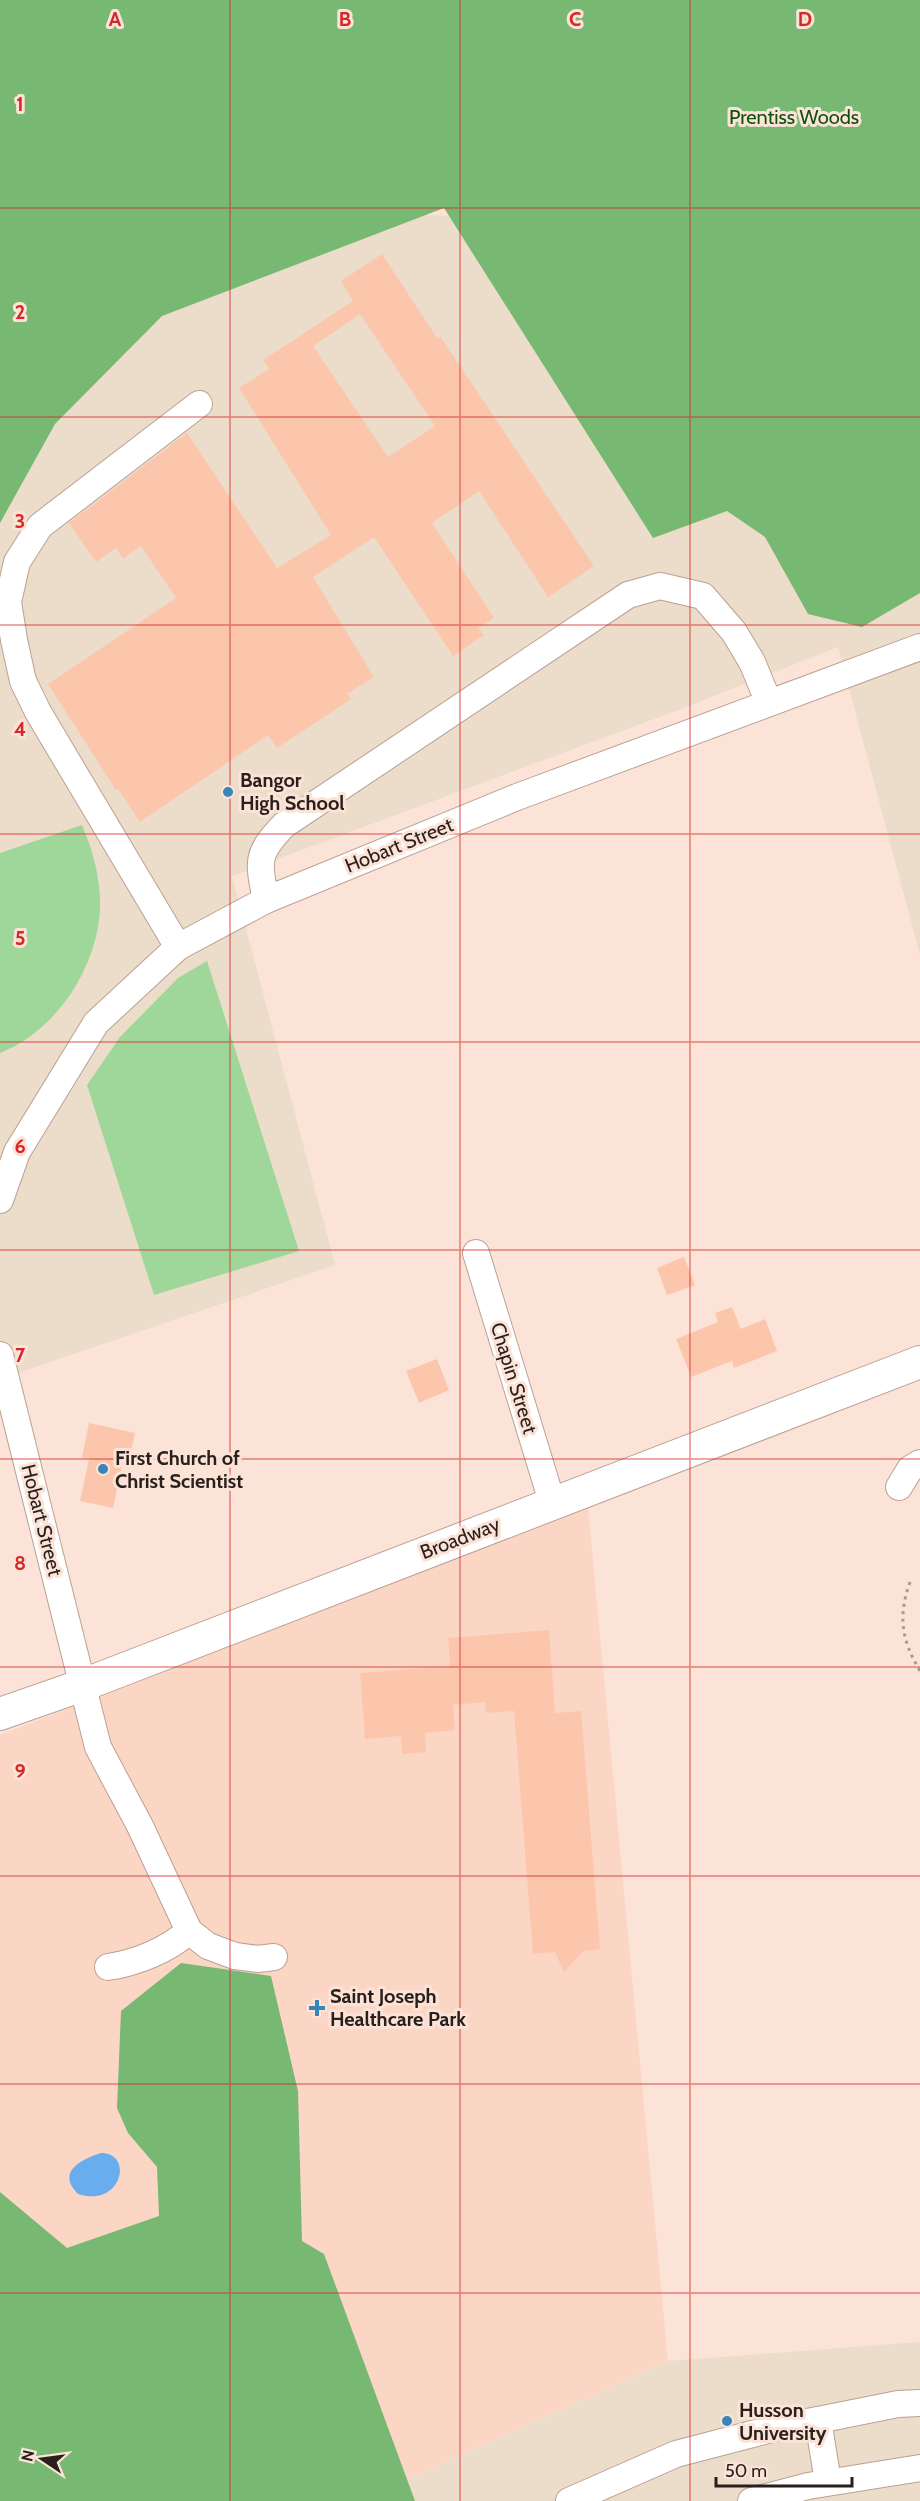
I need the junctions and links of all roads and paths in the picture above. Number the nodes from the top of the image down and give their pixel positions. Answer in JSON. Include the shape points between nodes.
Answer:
{"nodes":[{"id":1,"x":199,"y":404,"type":"dead end"},
{"id":2,"x":920,"y":647,"type":"edge"},
{"id":3,"x":769,"y":703,"type":"junction"},
{"id":4,"x":266,"y":900,"type":"junction"},
{"id":5,"x":178,"y":947,"type":"junction"},
{"id":6,"x":0,"y":1200,"type":"edge"},
{"id":7,"x":476,"y":1253,"type":"dead end"},
{"id":8,"x":0,"y":1355,"type":"edge"},
{"id":9,"x":920,"y":1362,"type":"edge"},
{"id":10,"x":920,"y":1463,"type":"edge"},
{"id":11,"x":899,"y":1488,"type":"dead end"},
{"id":12,"x":552,"y":1502,"type":"junction"},
{"id":13,"x":910,"y":1582,"type":"dead end"},
{"id":14,"x":920,"y":1671,"type":"edge"},
{"id":15,"x":83,"y":1685,"type":"junction"},
{"id":16,"x":0,"y":1714,"type":"edge"},
{"id":17,"x":189,"y":1931,"type":"junction"},
{"id":18,"x":274,"y":1958,"type":"dead end"},
{"id":19,"x":108,"y":1967,"type":"dead end"},
{"id":20,"x":920,"y":2403,"type":"edge"},
{"id":21,"x":818,"y":2420,"type":"junction"},
{"id":22,"x":920,"y":2468,"type":"edge"},
{"id":23,"x":828,"y":2482,"type":"junction"},
{"id":24,"x":569,"y":2501,"type":"edge"},
{"id":25,"x":751,"y":2501,"type":"edge"}],
"edges":[{"from":1,"to":5,"type":"street","via":[[40,526],[17,562],[8,603],[23,681]]},
{"from":2,"to":3,"type":"street","name":"Hobart Street"},
{"from":3,"to":4,"type":"street","name":"Hobart Street","via":[[517,797]]},
{"from":3,"to":4,"type":"street","via":[[734,632],[703,596],[660,586],[628,595],[284,825],[265,844],[260,869]]},
{"from":4,"to":5,"type":"street","name":"Hobart Street"},
{"from":5,"to":6,"type":"street","name":"Hobart Street","via":[[96,1023],[17,1152]]},
{"from":7,"to":12,"type":"street","name":"Chapin Street"},
{"from":8,"to":15,"type":"street","name":"Hobart Street"},
{"from":9,"to":12,"type":"main road","name":"Broadway"},
{"from":10,"to":11,"type":"street","via":[[910,1469]]},
{"from":12,"to":15,"type":"main road","name":"Broadway"},
{"from":13,"to":14,"type":"path","via":[[903,1603],[903,1634]]},
{"from":15,"to":16,"type":"main road","name":"Broadway"},
{"from":15,"to":17,"type":"street","name":"Hobart Street","via":[[98,1747]]},
{"from":17,"to":18,"type":"street","via":[[208,1946],[235,1956]]},
{"from":17,"to":19,"type":"street","via":[[179,1940],[128,1964]]},
{"from":20,"to":21,"type":"street","via":[[898,2403]]},
{"from":21,"to":23,"type":"street"},
{"from":21,"to":24,"type":"street","via":[[676,2454]]},
{"from":22,"to":23,"type":"street"},
{"from":23,"to":25,"type":"street"}]}
